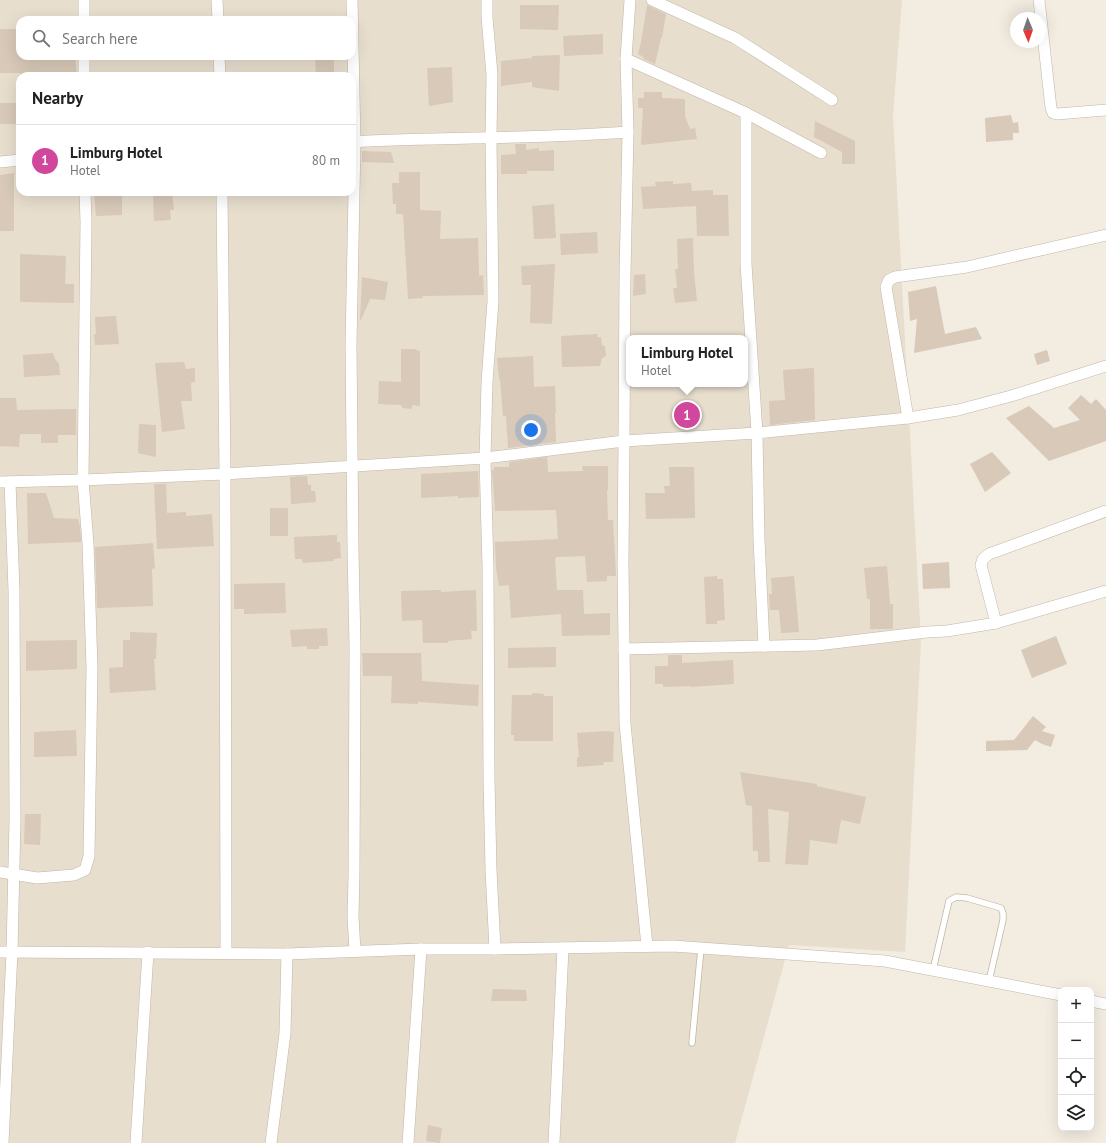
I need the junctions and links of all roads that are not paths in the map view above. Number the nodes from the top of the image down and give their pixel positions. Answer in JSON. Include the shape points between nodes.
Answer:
{"nodes":[{"id":1,"x":84,"y":0,"type":"edge"},
{"id":2,"x":217,"y":0,"type":"edge"},
{"id":3,"x":352,"y":0,"type":"edge"},
{"id":4,"x":487,"y":0,"type":"edge"},
{"id":5,"x":630,"y":0,"type":"edge"},
{"id":6,"x":652,"y":0,"type":"edge"},
{"id":7,"x":1039,"y":0,"type":"edge"},
{"id":8,"x":84,"y":16,"type":"edge"},
{"id":9,"x":218,"y":16,"type":"edge"},
{"id":10,"x":352,"y":16,"type":"edge"},
{"id":11,"x":626,"y":59,"type":"junction"},
{"id":12,"x":84,"y":60,"type":"edge"},
{"id":13,"x":219,"y":60,"type":"edge"},
{"id":14,"x":352,"y":60,"type":"edge"},
{"id":15,"x":84,"y":72,"type":"edge"},
{"id":16,"x":220,"y":72,"type":"edge"},
{"id":17,"x":353,"y":72,"type":"edge"},
{"id":18,"x":832,"y":100,"type":"dead end"},
{"id":19,"x":1106,"y":110,"type":"edge"},
{"id":20,"x":746,"y":113,"type":"junction"},
{"id":21,"x":628,"y":132,"type":"junction"},
{"id":22,"x":491,"y":138,"type":"junction"},
{"id":23,"x":356,"y":142,"type":"edge"},
{"id":24,"x":820,"y":152,"type":"dead end"},
{"id":25,"x":16,"y":160,"type":"edge"},
{"id":26,"x":0,"y":162,"type":"edge"},
{"id":27,"x":85,"y":196,"type":"edge"},
{"id":28,"x":222,"y":196,"type":"edge"},
{"id":29,"x":352,"y":196,"type":"edge"},
{"id":30,"x":1106,"y":235,"type":"edge"},
{"id":31,"x":1106,"y":366,"type":"edge"},
{"id":32,"x":908,"y":418,"type":"junction"},
{"id":33,"x":756,"y":433,"type":"junction"},
{"id":34,"x":624,"y":441,"type":"junction"},
{"id":35,"x":485,"y":458,"type":"junction"},
{"id":36,"x":352,"y":467,"type":"junction"},
{"id":37,"x":225,"y":474,"type":"junction"},
{"id":38,"x":83,"y":480,"type":"junction"},
{"id":39,"x":5,"y":482,"type":"edge"},
{"id":40,"x":1106,"y":511,"type":"edge"},
{"id":41,"x":1106,"y":591,"type":"edge"},
{"id":42,"x":996,"y":623,"type":"junction"},
{"id":43,"x":764,"y":646,"type":"junction"},
{"id":44,"x":624,"y":649,"type":"junction"},
{"id":45,"x":0,"y":872,"type":"edge"},
{"id":46,"x":14,"y":875,"type":"junction"},
{"id":47,"x":647,"y":946,"type":"junction"},
{"id":48,"x":563,"y":948,"type":"junction"},
{"id":49,"x":700,"y":948,"type":"junction"},
{"id":50,"x":421,"y":949,"type":"junction"},
{"id":51,"x":495,"y":949,"type":"junction"},
{"id":52,"x":355,"y":951,"type":"junction"},
{"id":53,"x":0,"y":952,"type":"edge"},
{"id":54,"x":12,"y":952,"type":"junction"},
{"id":55,"x":148,"y":952,"type":"junction"},
{"id":56,"x":226,"y":953,"type":"junction"},
{"id":57,"x":287,"y":954,"type":"junction"},
{"id":58,"x":933,"y":970,"type":"junction"},
{"id":59,"x":989,"y":981,"type":"junction"},
{"id":60,"x":1058,"y":994,"type":"edge"},
{"id":61,"x":1094,"y":1002,"type":"edge"},
{"id":62,"x":1106,"y":1004,"type":"edge"},
{"id":63,"x":692,"y":1043,"type":"dead end"},
{"id":64,"x":3,"y":1143,"type":"edge"},
{"id":65,"x":136,"y":1143,"type":"edge"},
{"id":66,"x":271,"y":1143,"type":"edge"},
{"id":67,"x":408,"y":1143,"type":"edge"},
{"id":68,"x":554,"y":1143,"type":"edge"}],
"edges":[{"from":1,"to":8,"type":"street"},
{"from":2,"to":9,"type":"street"},
{"from":3,"to":10,"type":"street"},
{"from":4,"to":22,"type":"street","via":[[492,75]]},
{"from":5,"to":11,"type":"street"},
{"from":6,"to":18,"type":"street","via":[[735,38]]},
{"from":7,"to":19,"type":"street","via":[[1053,113]]},
{"from":11,"to":20,"type":"street"},
{"from":11,"to":21,"type":"street"},
{"from":12,"to":15,"type":"street"},
{"from":13,"to":16,"type":"street"},
{"from":14,"to":17,"type":"street"},
{"from":20,"to":24,"type":"street"},
{"from":20,"to":33,"type":"street","via":[[746,264]]},
{"from":21,"to":22,"type":"street"},
{"from":21,"to":34,"type":"street"},
{"from":22,"to":23,"type":"street"},
{"from":22,"to":35,"type":"street","via":[[493,301]]},
{"from":25,"to":26,"type":"street"},
{"from":27,"to":38,"type":"street"},
{"from":28,"to":37,"type":"street"},
{"from":29,"to":36,"type":"street"},
{"from":30,"to":32,"type":"street","via":[[975,266],[895,276],[889,280],[886,287]]},
{"from":31,"to":32,"type":"street","via":[[958,410]]},
{"from":32,"to":33,"type":"street"},
{"from":33,"to":34,"type":"street"},
{"from":33,"to":43,"type":"street"},
{"from":34,"to":35,"type":"street"},
{"from":34,"to":44,"type":"street"},
{"from":35,"to":36,"type":"street"},
{"from":35,"to":51,"type":"street","via":[[489,779]]},
{"from":36,"to":37,"type":"street"},
{"from":36,"to":52,"type":"street"},
{"from":37,"to":38,"type":"street"},
{"from":37,"to":56,"type":"street"},
{"from":38,"to":39,"type":"street"},
{"from":38,"to":46,"type":"street","via":[[92,668],[89,856],[85,870],[74,875],[37,878]]},
{"from":39,"to":46,"type":"street","via":[[14,598]]},
{"from":40,"to":42,"type":"street","via":[[989,554],[983,559],[981,564]]},
{"from":41,"to":42,"type":"street"},
{"from":42,"to":43,"type":"street","via":[[817,645]]},
{"from":43,"to":44,"type":"street"},
{"from":44,"to":47,"type":"street","via":[[625,724]]},
{"from":45,"to":46,"type":"street"},
{"from":46,"to":54,"type":"street"},
{"from":47,"to":48,"type":"street"},
{"from":47,"to":49,"type":"street"},
{"from":48,"to":51,"type":"street"},
{"from":48,"to":68,"type":"street"},
{"from":49,"to":58,"type":"street","via":[[885,960]]},
{"from":49,"to":63,"type":"lane"},
{"from":50,"to":51,"type":"street"},
{"from":50,"to":52,"type":"street"},
{"from":50,"to":67,"type":"street"},
{"from":52,"to":57,"type":"street"},
{"from":53,"to":54,"type":"street"},
{"from":54,"to":55,"type":"street"},
{"from":54,"to":64,"type":"street"},
{"from":55,"to":56,"type":"street"},
{"from":55,"to":65,"type":"street"},
{"from":56,"to":57,"type":"street"},
{"from":57,"to":66,"type":"street","via":[[285,1033]]},
{"from":58,"to":59,"type":"street"},
{"from":58,"to":59,"type":"lane","via":[[949,901],[956,897],[966,898],[1002,908],[1003,920]]},
{"from":59,"to":60,"type":"street"},
{"from":61,"to":62,"type":"street"}]}
